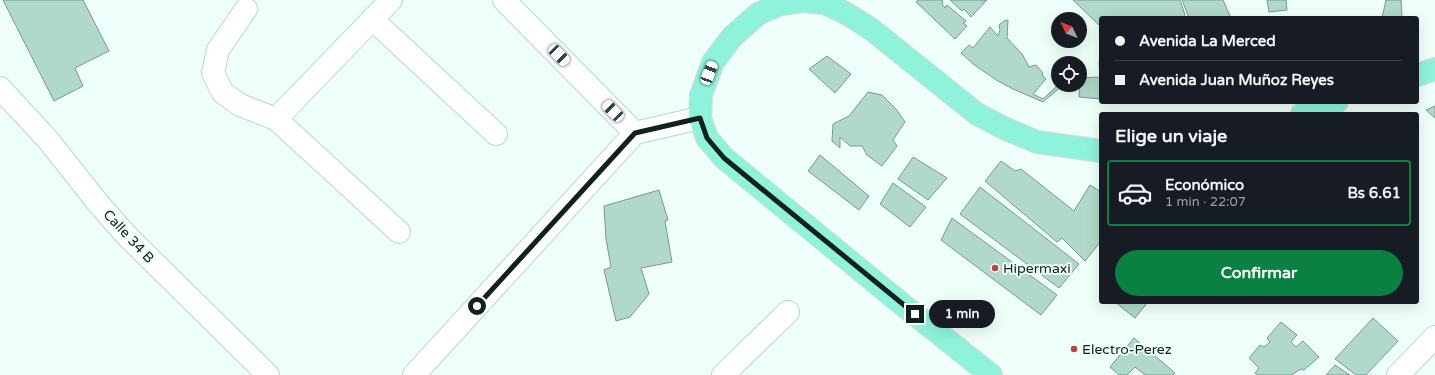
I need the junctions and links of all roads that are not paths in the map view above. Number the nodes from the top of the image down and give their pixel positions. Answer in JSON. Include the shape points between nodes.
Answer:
{"nodes":[{"id":1,"x":390,"y":0,"type":"edge"},
{"id":2,"x":504,"y":0,"type":"edge"},
{"id":3,"x":756,"y":7,"type":"edge"},
{"id":4,"x":246,"y":9,"type":"dead end"},
{"id":5,"x":372,"y":19,"type":"junction"},
{"id":6,"x":1435,"y":69,"type":"edge"},
{"id":7,"x":1419,"y":74,"type":"edge"},
{"id":8,"x":0,"y":88,"type":"edge"},
{"id":9,"x":1331,"y":104,"type":"edge"},
{"id":10,"x":1308,"y":112,"type":"edge"},
{"id":11,"x":700,"y":118,"type":"junction"},
{"id":12,"x":276,"y":119,"type":"junction"},
{"id":13,"x":635,"y":133,"type":"junction"},
{"id":14,"x":496,"y":134,"type":"dead end"},
{"id":15,"x":1099,"y":151,"type":"edge"},
{"id":16,"x":399,"y":232,"type":"dead end"},
{"id":17,"x":788,"y":312,"type":"dead end"},
{"id":18,"x":1435,"y":337,"type":"edge"},
{"id":19,"x":268,"y":375,"type":"edge"},
{"id":20,"x":414,"y":375,"type":"edge"},
{"id":21,"x":723,"y":375,"type":"edge"},
{"id":22,"x":991,"y":375,"type":"edge"},
{"id":23,"x":1398,"y":375,"type":"edge"}],
"edges":[{"from":1,"to":5,"type":"street"},
{"from":2,"to":13,"type":"street"},
{"from":3,"to":11,"type":"main road","via":[[713,62],[701,95]]},
{"from":3,"to":15,"type":"main road","via":[[803,1],[825,3],[871,29],[977,114],[1037,142]]},
{"from":4,"to":12,"type":"street","via":[[218,50],[213,73],[223,93],[240,105]]},
{"from":5,"to":12,"type":"street"},
{"from":5,"to":14,"type":"street"},
{"from":6,"to":7,"type":"main road"},
{"from":8,"to":19,"type":"street","name":"Calle 34 B","via":[[48,140],[126,235]]},
{"from":9,"to":10,"type":"main road"},
{"from":11,"to":13,"type":"street"},
{"from":11,"to":22,"type":"main road","via":[[707,138],[724,158]]},
{"from":12,"to":16,"type":"street"},
{"from":13,"to":20,"type":"street"},
{"from":17,"to":21,"type":"street"},
{"from":18,"to":23,"type":"street"}]}
